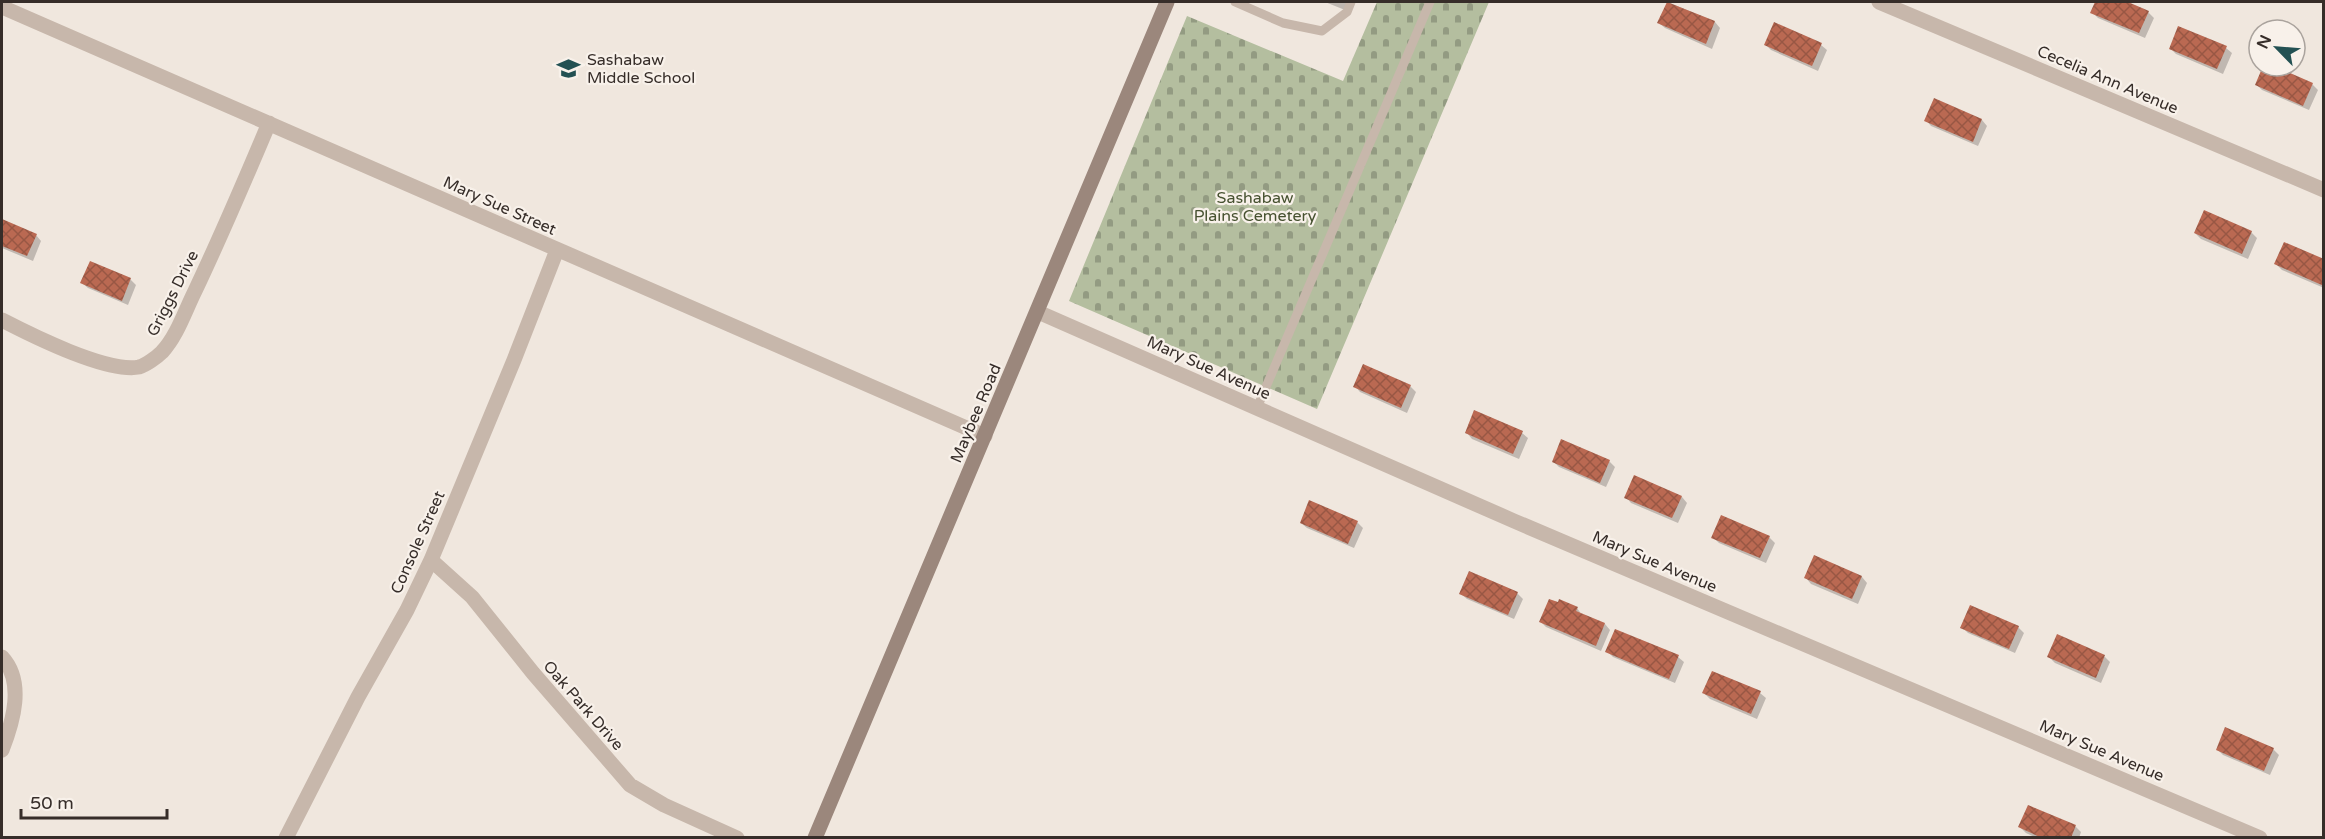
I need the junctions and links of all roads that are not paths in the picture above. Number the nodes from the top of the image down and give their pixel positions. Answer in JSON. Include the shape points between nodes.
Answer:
{"nodes":[{"id":1,"x":1167,"y":2,"type":"edge"},
{"id":2,"x":1234,"y":2,"type":"edge"},
{"id":3,"x":1351,"y":2,"type":"edge"},
{"id":4,"x":1430,"y":2,"type":"edge"},
{"id":5,"x":1879,"y":2,"type":"edge"},
{"id":6,"x":2,"y":7,"type":"edge"},
{"id":7,"x":268,"y":123,"type":"junction"},
{"id":8,"x":2324,"y":190,"type":"edge"},
{"id":9,"x":557,"y":250,"type":"junction"},
{"id":10,"x":1038,"y":312,"type":"junction"},
{"id":11,"x":2,"y":320,"type":"edge"},
{"id":12,"x":1257,"y":408,"type":"junction"},
{"id":13,"x":985,"y":436,"type":"junction"},
{"id":14,"x":431,"y":560,"type":"junction"},
{"id":15,"x":2,"y":657,"type":"edge"},
{"id":16,"x":2,"y":750,"type":"edge"},
{"id":17,"x":286,"y":837,"type":"edge"},
{"id":18,"x":737,"y":837,"type":"edge"},
{"id":19,"x":815,"y":837,"type":"edge"},
{"id":20,"x":2260,"y":837,"type":"edge"}],
"edges":[{"from":1,"to":10,"type":"main road","name":"Maybee Road"},
{"from":2,"to":3,"type":"lane","via":[[1283,23],[1322,31],[1347,12]]},
{"from":4,"to":12,"type":"lane"},
{"from":5,"to":8,"type":"street","name":"Cecelia Ann Avenue"},
{"from":6,"to":7,"type":"street","name":"Mary Sue Street"},
{"from":7,"to":9,"type":"street","name":"Mary Sue Street"},
{"from":7,"to":11,"type":"street","name":"Griggs Drive","via":[[214,250],[162,352],[142,366],[127,367],[41,339]]},
{"from":9,"to":13,"type":"street","name":"Mary Sue Street"},
{"from":9,"to":14,"type":"street","name":"Console Street"},
{"from":10,"to":12,"type":"street","name":"Mary Sue Avenue"},
{"from":10,"to":13,"type":"main road","name":"Maybee Road"},
{"from":12,"to":20,"type":"street","name":"Mary Sue Avenue"},
{"from":13,"to":19,"type":"main road","name":"Maybee Road"},
{"from":14,"to":17,"type":"street","name":"Console Street"},
{"from":14,"to":18,"type":"street","name":"Oak Park Drive","via":[[472,597],[532,673],[630,784],[664,805]]},
{"from":15,"to":16,"type":"street","via":[[13,680],[15,709]]}]}
